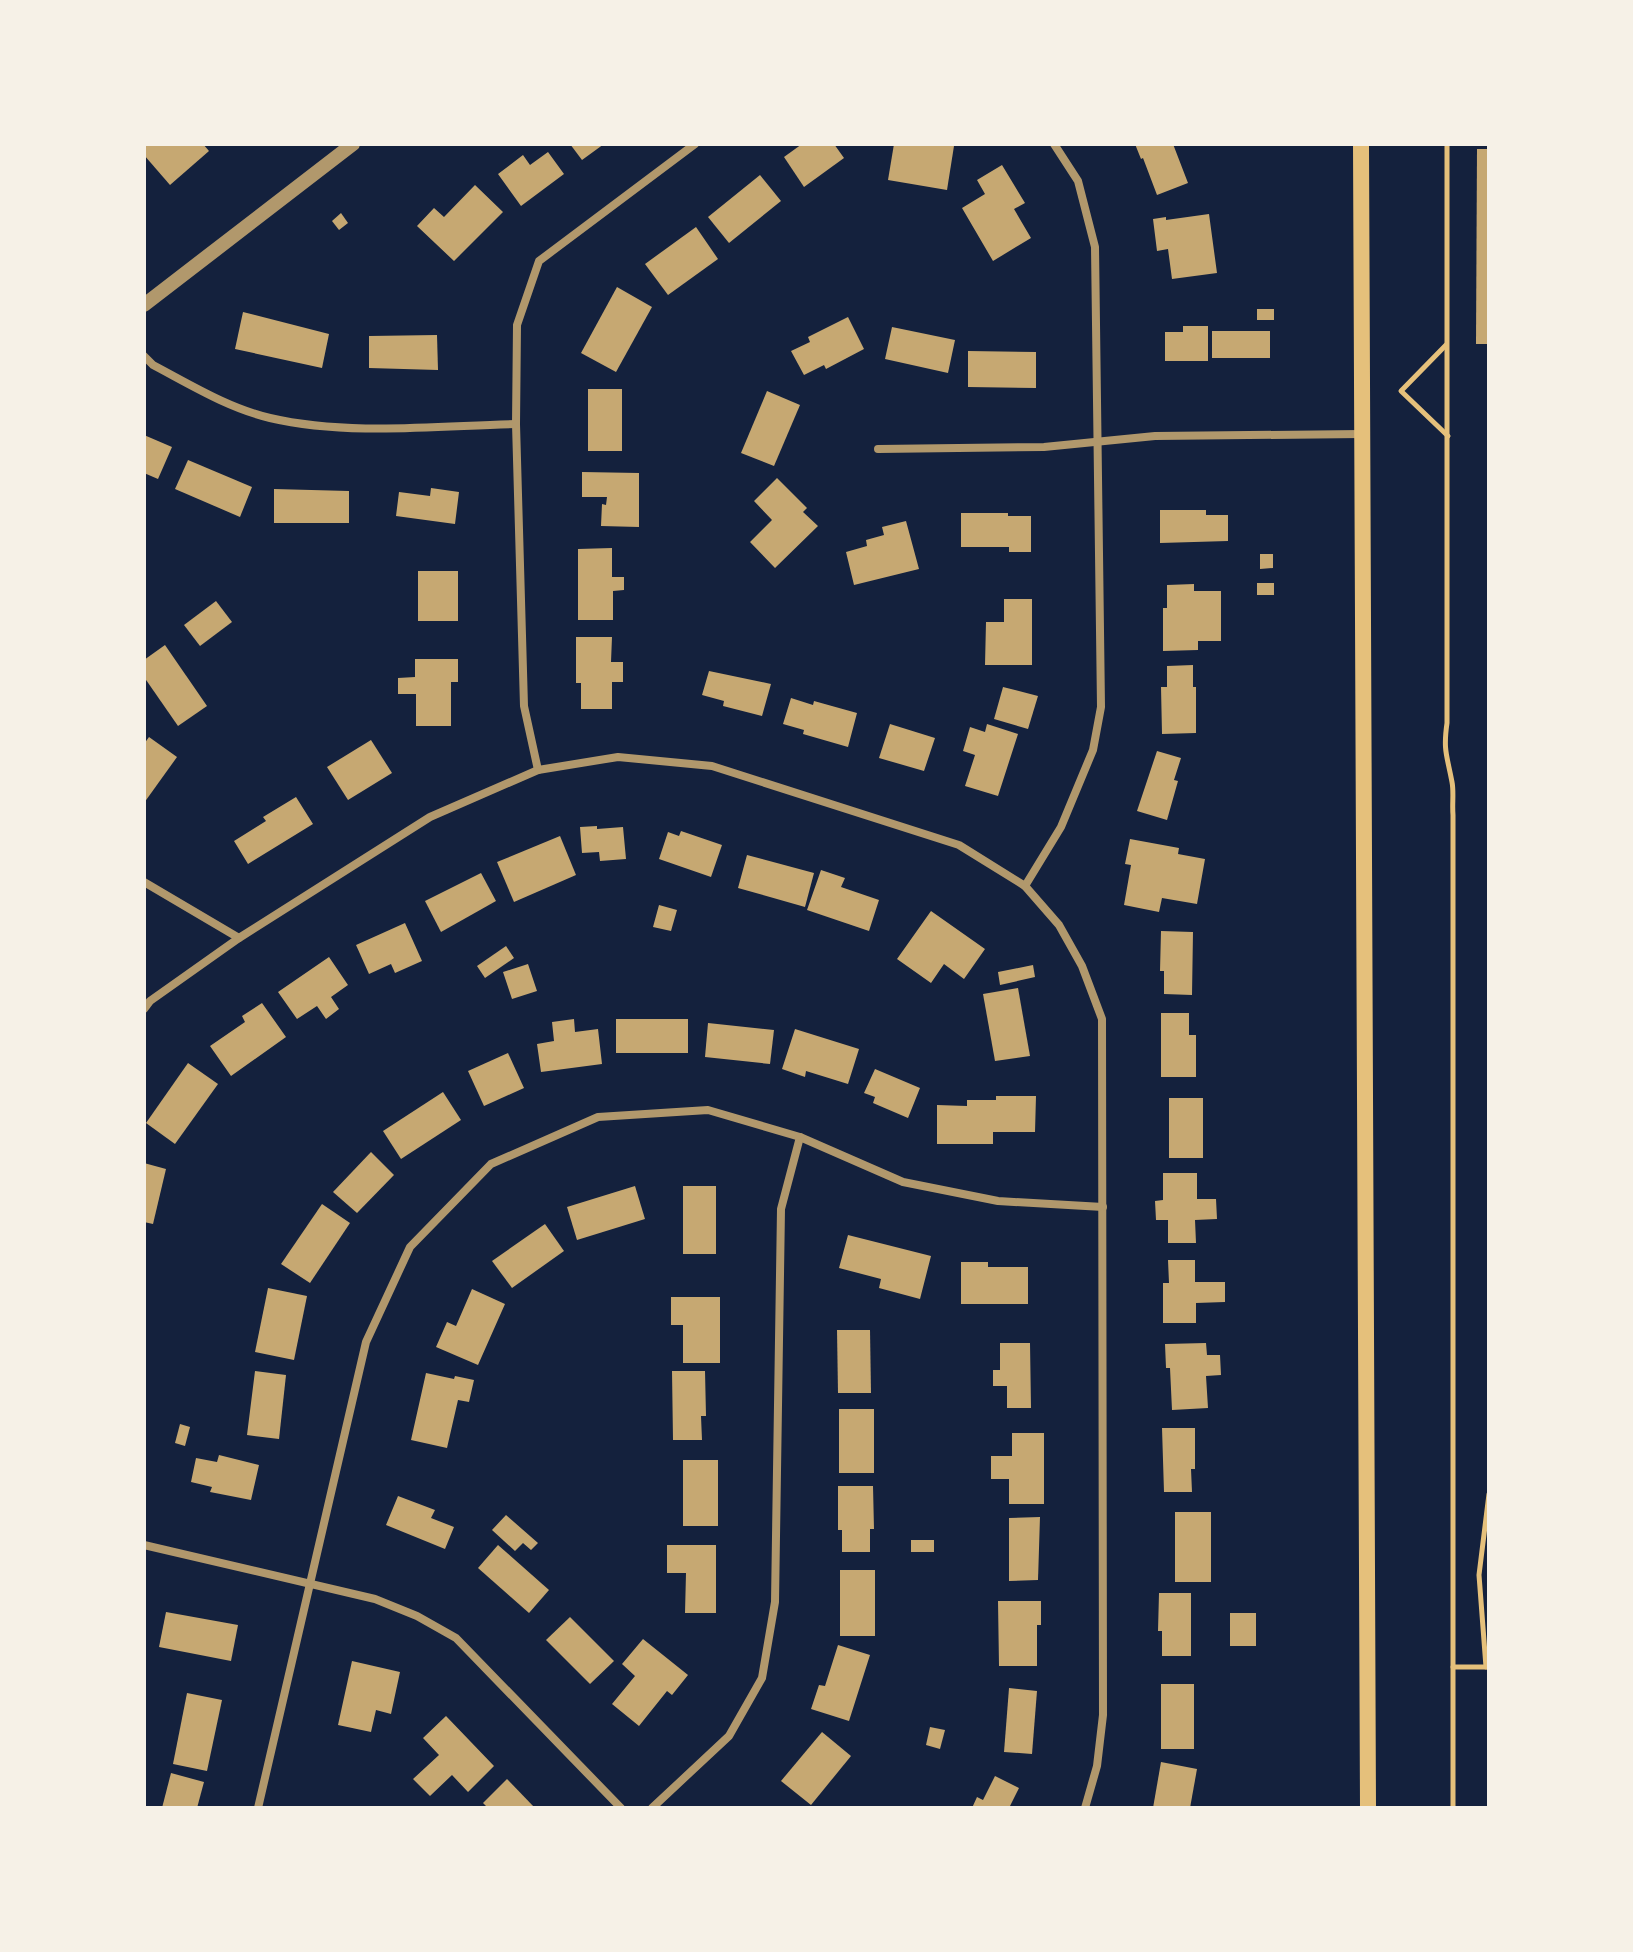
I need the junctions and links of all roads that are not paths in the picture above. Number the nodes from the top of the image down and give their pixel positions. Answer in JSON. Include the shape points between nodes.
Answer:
{"nodes":[{"id":1,"x":353,"y":144,"type":"edge"},
{"id":2,"x":695,"y":144,"type":"edge"},
{"id":3,"x":1054,"y":144,"type":"edge"},
{"id":4,"x":1361,"y":144,"type":"edge"},
{"id":5,"x":144,"y":305,"type":"edge"},
{"id":6,"x":144,"y":356,"type":"edge"},
{"id":7,"x":516,"y":424,"type":"junction"},
{"id":8,"x":1363,"y":434,"type":"junction"},
{"id":9,"x":1098,"y":441,"type":"junction"},
{"id":10,"x":878,"y":449,"type":"dead end"},
{"id":11,"x":538,"y":770,"type":"junction"},
{"id":12,"x":144,"y":882,"type":"edge"},
{"id":13,"x":1025,"y":886,"type":"junction"},
{"id":14,"x":239,"y":938,"type":"junction"},
{"id":15,"x":144,"y":1009,"type":"edge"},
{"id":16,"x":800,"y":1137,"type":"junction"},
{"id":17,"x":1103,"y":1207,"type":"junction"},
{"id":18,"x":144,"y":1545,"type":"edge"},
{"id":19,"x":311,"y":1584,"type":"junction"},
{"id":20,"x":258,"y":1808,"type":"edge"},
{"id":21,"x":621,"y":1808,"type":"edge"},
{"id":22,"x":652,"y":1808,"type":"edge"},
{"id":23,"x":1085,"y":1808,"type":"edge"},
{"id":24,"x":1368,"y":1808,"type":"edge"}],
"edges":[{"from":1,"to":5,"type":"street"},
{"from":2,"to":7,"type":"street","via":[[539,261],[517,325]]},
{"from":3,"to":9,"type":"street","via":[[1078,181],[1095,247]]},
{"from":4,"to":8,"type":"main road"},
{"from":6,"to":7,"type":"street","via":[[220,401],[270,418],[338,428]]},
{"from":7,"to":11,"type":"street","via":[[524,706]]},
{"from":8,"to":9,"type":"street"},
{"from":8,"to":24,"type":"main road"},
{"from":9,"to":10,"type":"street","via":[[1044,447]]},
{"from":9,"to":13,"type":"street","via":[[1101,707],[1093,750],[1066,814]]},
{"from":11,"to":13,"type":"street","via":[[618,757],[712,766],[959,845]]},
{"from":11,"to":14,"type":"street","via":[[430,817]]},
{"from":12,"to":14,"type":"street"},
{"from":13,"to":17,"type":"street","via":[[1059,925],[1102,1019]]},
{"from":14,"to":15,"type":"street"},
{"from":16,"to":17,"type":"street","via":[[903,1182],[998,1201]]},
{"from":16,"to":19,"type":"street","via":[[708,1110],[598,1117],[491,1164],[410,1247],[366,1342]]},
{"from":16,"to":22,"type":"street","via":[[781,1209],[775,1602],[762,1678],[729,1736]]},
{"from":17,"to":23,"type":"street","via":[[1103,1715]]},
{"from":18,"to":19,"type":"street"},
{"from":19,"to":20,"type":"street"},
{"from":19,"to":21,"type":"street","via":[[375,1599],[456,1638]]}]}
